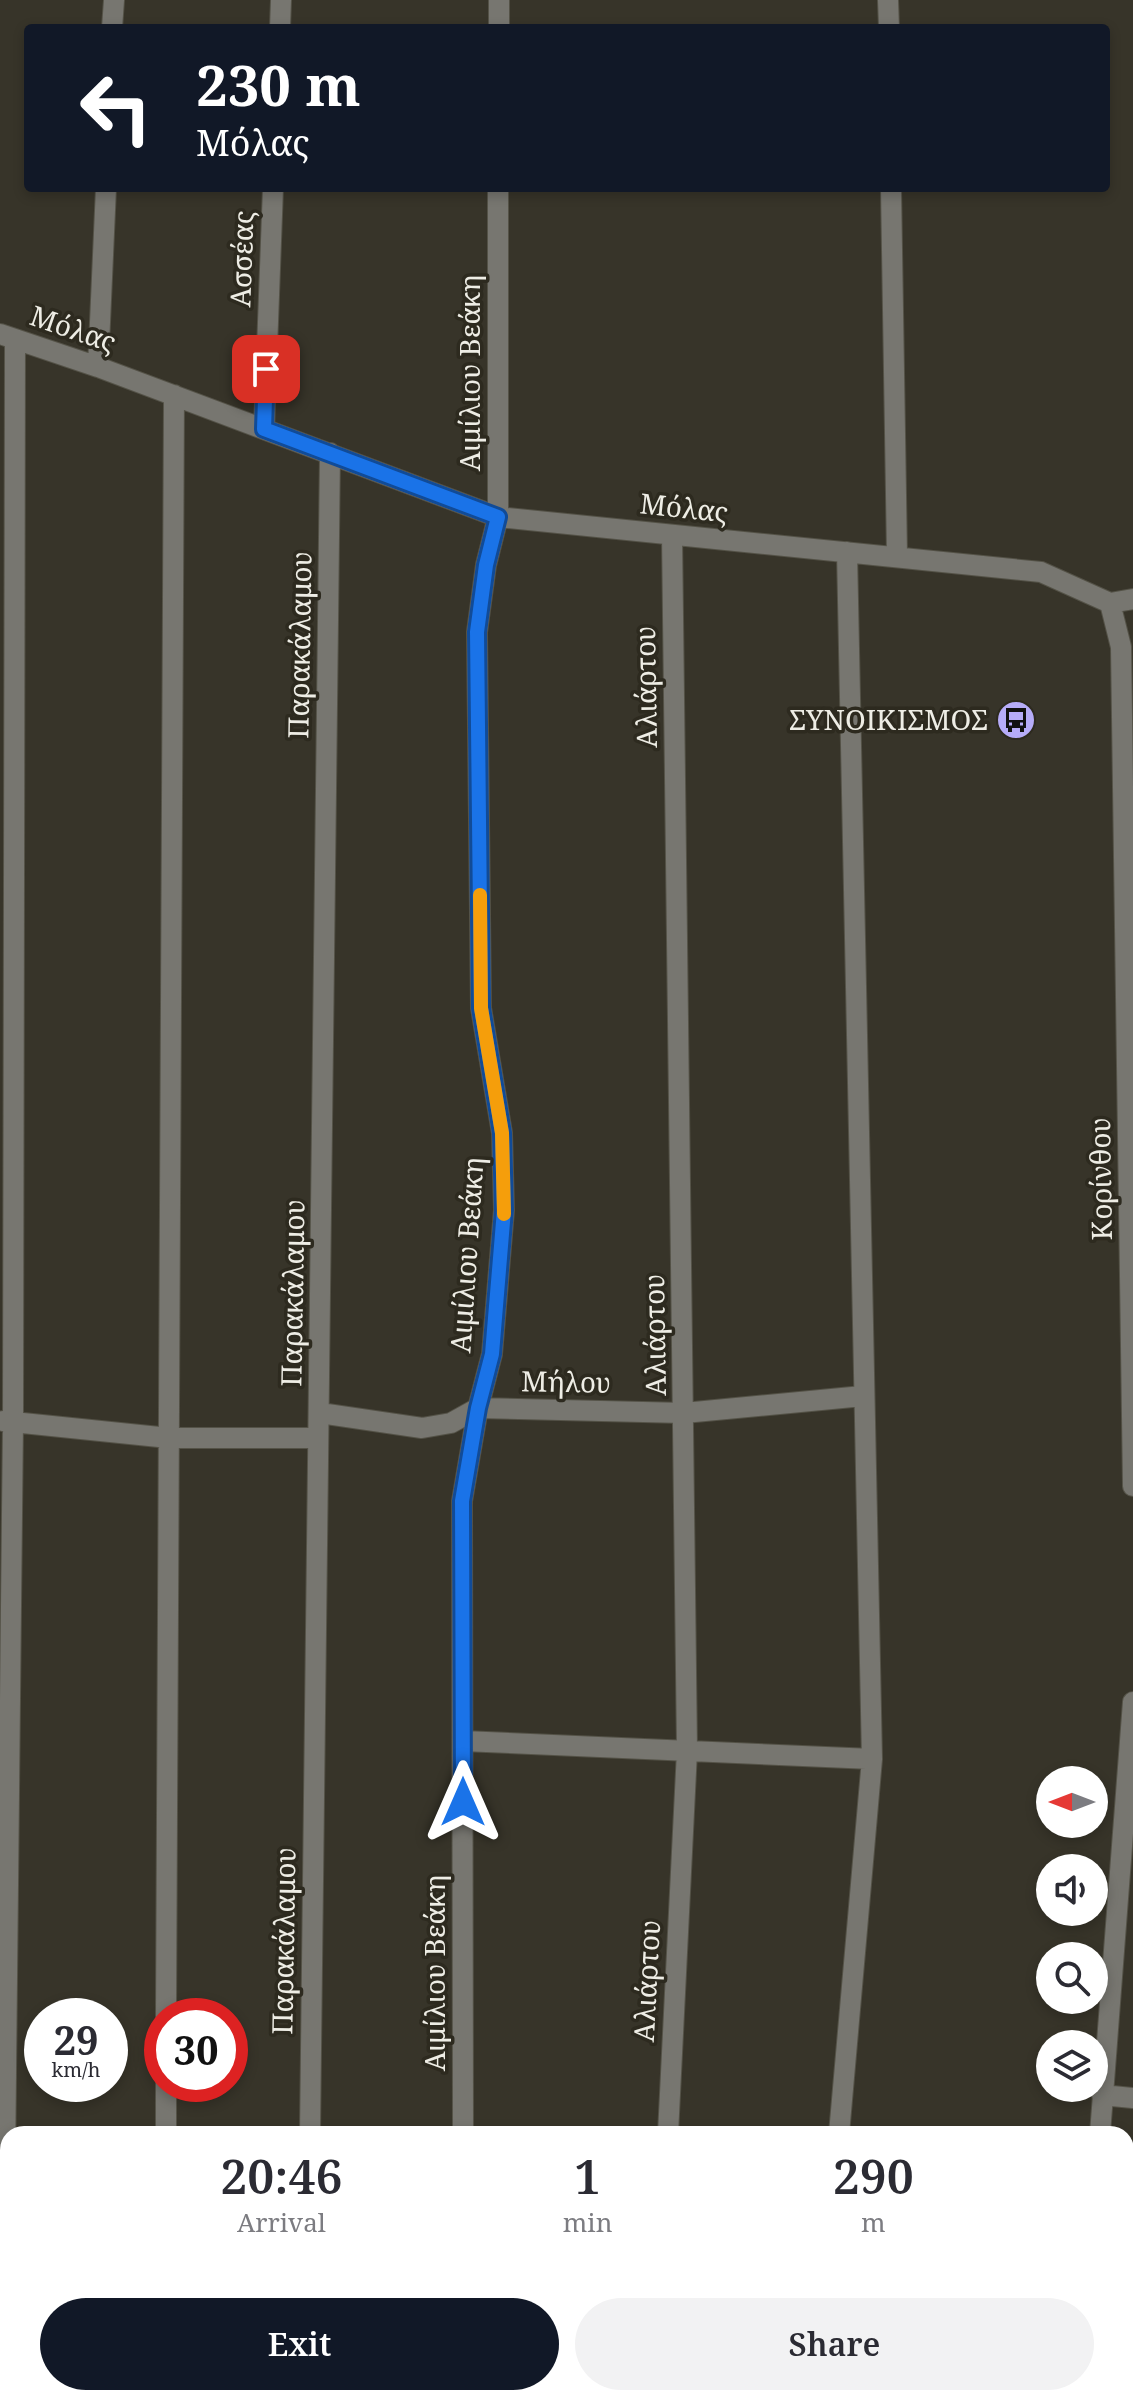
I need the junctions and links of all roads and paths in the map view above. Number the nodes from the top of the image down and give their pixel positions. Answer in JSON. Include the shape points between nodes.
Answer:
{"nodes":[{"id":1,"x":114,"y":0,"type":"edge"},
{"id":2,"x":281,"y":0,"type":"edge"},
{"id":3,"x":499,"y":0,"type":"edge"},
{"id":4,"x":888,"y":0,"type":"edge"},
{"id":5,"x":112,"y":24,"type":"edge"},
{"id":6,"x":280,"y":24,"type":"edge"},
{"id":7,"x":499,"y":24,"type":"edge"},
{"id":8,"x":889,"y":24,"type":"edge"},
{"id":9,"x":106,"y":192,"type":"edge"},
{"id":10,"x":273,"y":192,"type":"edge"},
{"id":11,"x":498,"y":192,"type":"edge"},
{"id":12,"x":891,"y":192,"type":"edge"},
{"id":13,"x":8,"y":337,"type":"edge"},
{"id":14,"x":98,"y":367,"type":"junction"},
{"id":15,"x":174,"y":395,"type":"junction"},
{"id":16,"x":264,"y":429,"type":"junction"},
{"id":17,"x":330,"y":453,"type":"junction"},
{"id":18,"x":498,"y":517,"type":"junction"},
{"id":19,"x":672,"y":535,"type":"junction"},
{"id":20,"x":847,"y":552,"type":"junction"},
{"id":21,"x":897,"y":556,"type":"junction"},
{"id":22,"x":1133,"y":599,"type":"edge"},
{"id":23,"x":1110,"y":603,"type":"junction"},
{"id":24,"x":1128,"y":871,"type":"edge"},
{"id":25,"x":1130,"y":1106,"type":"edge"},
{"id":26,"x":863,"y":1396,"type":"junction"},
{"id":27,"x":478,"y":1408,"type":"junction"},
{"id":28,"x":320,"y":1413,"type":"junction"},
{"id":29,"x":684,"y":1413,"type":"junction"},
{"id":30,"x":7,"y":1421,"type":"edge"},
{"id":31,"x":169,"y":1438,"type":"junction"},
{"id":32,"x":318,"y":1438,"type":"junction"},
{"id":33,"x":1133,"y":1486,"type":"edge"},
{"id":34,"x":1133,"y":1702,"type":"edge"},
{"id":35,"x":463,"y":1741,"type":"junction"},
{"id":36,"x":687,"y":1751,"type":"junction"},
{"id":37,"x":872,"y":1759,"type":"junction"},
{"id":38,"x":5,"y":1862,"type":"edge"},
{"id":39,"x":166,"y":1998,"type":"edge"},
{"id":40,"x":1107,"y":2030,"type":"edge"},
{"id":41,"x":1108,"y":2096,"type":"edge"},
{"id":42,"x":1133,"y":2098,"type":"edge"},
{"id":43,"x":166,"y":2102,"type":"edge"},
{"id":44,"x":1102,"y":2102,"type":"edge"},
{"id":45,"x":2,"y":2126,"type":"edge"},
{"id":46,"x":166,"y":2126,"type":"edge"},
{"id":47,"x":310,"y":2126,"type":"edge"},
{"id":48,"x":463,"y":2126,"type":"edge"},
{"id":49,"x":668,"y":2126,"type":"edge"},
{"id":50,"x":840,"y":2126,"type":"edge"},
{"id":51,"x":1100,"y":2126,"type":"edge"}],
"edges":[{"from":1,"to":5,"type":"street"},
{"from":2,"to":6,"type":"street"},
{"from":3,"to":7,"type":"street"},
{"from":4,"to":8,"type":"street"},
{"from":9,"to":14,"type":"street"},
{"from":10,"to":16,"type":"street","name":"Ασσέας"},
{"from":11,"to":18,"type":"street","name":"Αιμίλιου Βεάκη"},
{"from":12,"to":21,"type":"street"},
{"from":13,"to":14,"type":"street","name":"Μόλας"},
{"from":13,"to":30,"type":"street"},
{"from":14,"to":15,"type":"street","name":"Μόλας"},
{"from":15,"to":16,"type":"street","name":"Μόλας"},
{"from":15,"to":31,"type":"street"},
{"from":16,"to":17,"type":"street","name":"Μόλας"},
{"from":17,"to":18,"type":"street","name":"Μόλας"},
{"from":17,"to":28,"type":"street","name":"Παρακάλαμου"},
{"from":18,"to":19,"type":"street","name":"Μόλας"},
{"from":18,"to":27,"type":"street","name":"Αιμίλιου Βεάκη","via":[[477,632],[481,1008],[502,1133],[504,1210],[492,1354]]},
{"from":19,"to":20,"type":"street","name":"Μόλας"},
{"from":19,"to":29,"type":"street","name":"Αλιάρτου"},
{"from":20,"to":21,"type":"street","name":"Μόλας"},
{"from":20,"to":26,"type":"street"},
{"from":21,"to":23,"type":"street","name":"Μόλας","via":[[1041,572]]},
{"from":22,"to":23,"type":"street"},
{"from":23,"to":24,"type":"street","via":[[1121,647]]},
{"from":24,"to":25,"type":"street","name":"Κορίνθου"},
{"from":25,"to":33,"type":"street","name":"Κορίνθου"},
{"from":26,"to":29,"type":"street","name":"Μήλου"},
{"from":26,"to":37,"type":"street"},
{"from":27,"to":28,"type":"street","name":"Μήλου","via":[[451,1423],[422,1428]]},
{"from":27,"to":29,"type":"street","name":"Μήλου"},
{"from":27,"to":35,"type":"street","name":"Αιμίλιου Βεάκη","via":[[462,1501]]},
{"from":28,"to":32,"type":"street","name":"Παρακάλαμου"},
{"from":29,"to":36,"type":"street","name":"Αλιάρτου"},
{"from":30,"to":31,"type":"street"},
{"from":30,"to":38,"type":"street"},
{"from":31,"to":32,"type":"street"},
{"from":31,"to":39,"type":"street"},
{"from":32,"to":47,"type":"street","name":"Παρακάλαμου"},
{"from":34,"to":40,"type":"street"},
{"from":35,"to":36,"type":"street"},
{"from":35,"to":48,"type":"street","name":"Αιμίλιου Βεάκη"},
{"from":36,"to":37,"type":"street"},
{"from":36,"to":49,"type":"street","name":"Αλιάρτου"},
{"from":37,"to":50,"type":"street"},
{"from":38,"to":45,"type":"street"},
{"from":41,"to":42,"type":"street"},
{"from":43,"to":46,"type":"street"},
{"from":44,"to":51,"type":"street"}]}
